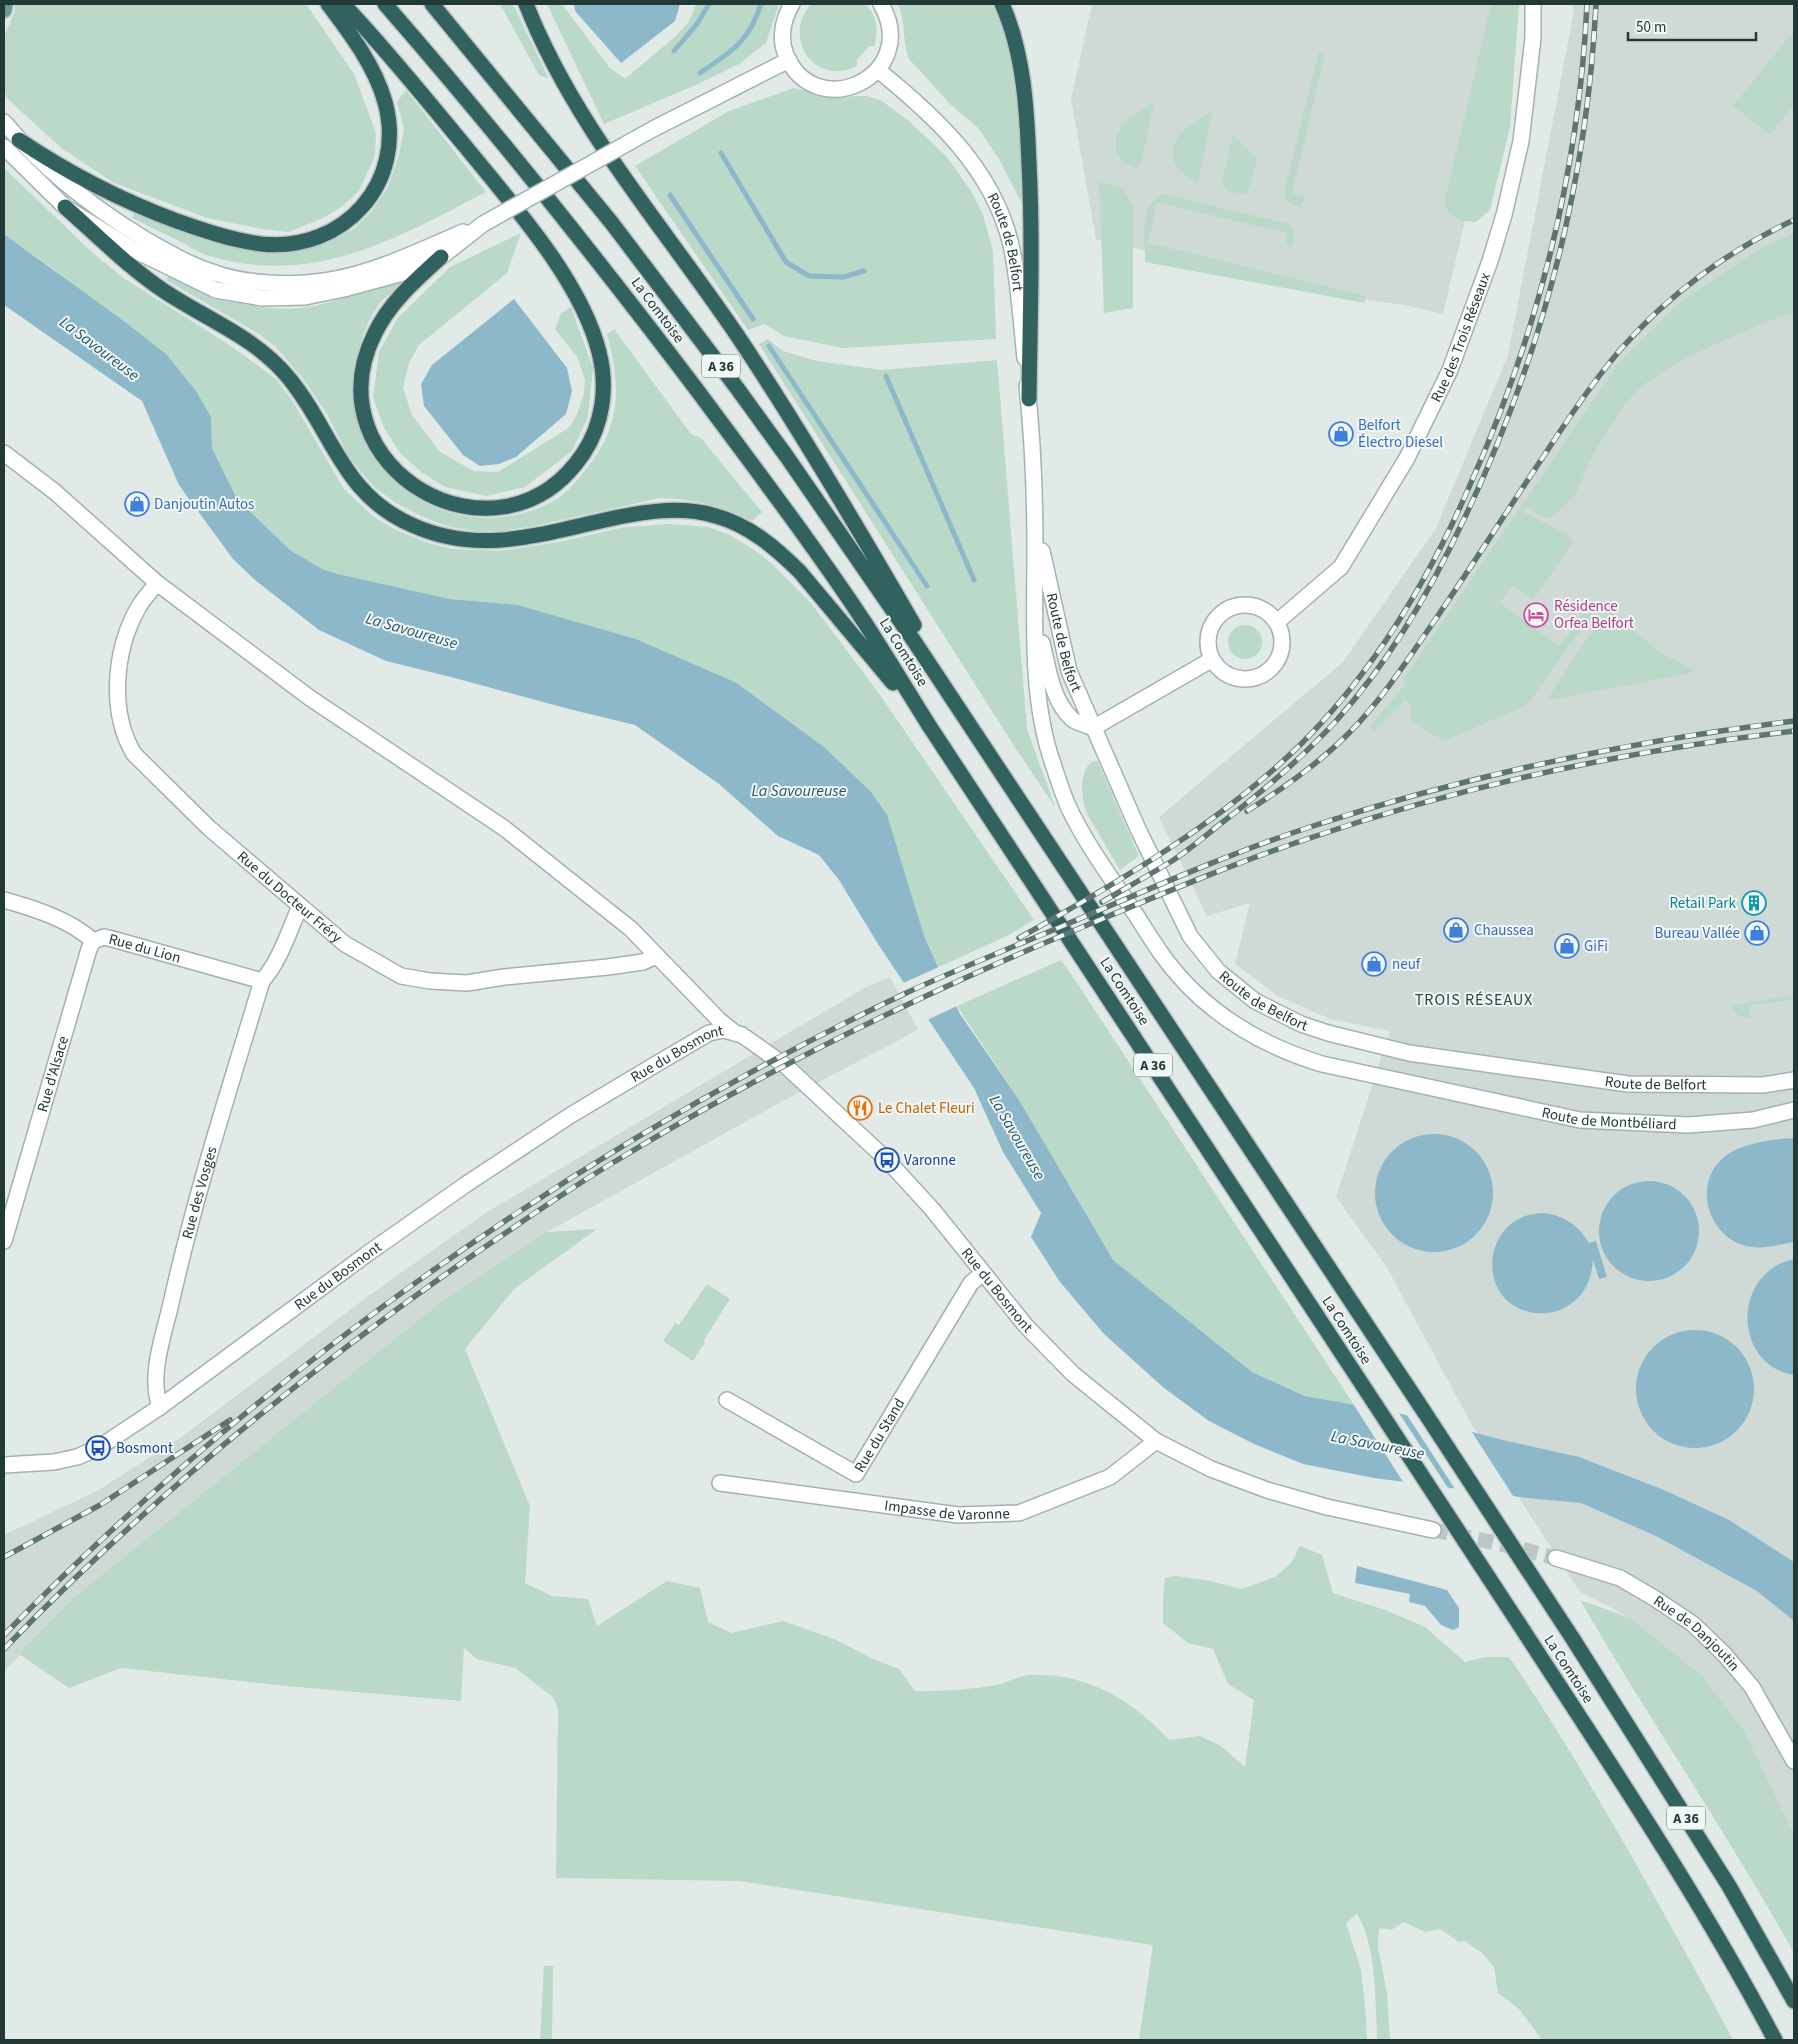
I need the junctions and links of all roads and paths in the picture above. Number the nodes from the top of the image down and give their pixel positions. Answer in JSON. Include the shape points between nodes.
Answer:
{"nodes":[{"id":1,"x":5,"y":4,"type":"edge"},
{"id":2,"x":328,"y":4,"type":"edge"},
{"id":3,"x":343,"y":4,"type":"edge"},
{"id":4,"x":385,"y":4,"type":"edge"},
{"id":5,"x":432,"y":4,"type":"edge"},
{"id":6,"x":526,"y":4,"type":"edge"},
{"id":7,"x":792,"y":4,"type":"edge"},
{"id":8,"x":881,"y":4,"type":"edge"},
{"id":9,"x":1002,"y":4,"type":"edge"},
{"id":10,"x":1533,"y":4,"type":"edge"},
{"id":11,"x":4,"y":10,"type":"edge"},
{"id":12,"x":789,"y":60,"type":"junction"},
{"id":13,"x":878,"y":70,"type":"junction"},
{"id":14,"x":4,"y":122,"type":"edge"},
{"id":15,"x":19,"y":140,"type":"junction"},
{"id":16,"x":4,"y":147,"type":"edge"},
{"id":17,"x":65,"y":207,"type":"junction"},
{"id":18,"x":483,"y":224,"type":"junction"},
{"id":19,"x":441,"y":257,"type":"junction"},
{"id":20,"x":1029,"y":399,"type":"junction"},
{"id":21,"x":4,"y":453,"type":"edge"},
{"id":22,"x":1035,"y":520,"type":"junction"},
{"id":23,"x":157,"y":583,"type":"junction"},
{"id":24,"x":1035,"y":616,"type":"junction"},
{"id":25,"x":1277,"y":622,"type":"junction"},
{"id":26,"x":1211,"y":660,"type":"junction"},
{"id":27,"x":930,"y":727,"type":"junction"},
{"id":28,"x":1093,"y":728,"type":"junction"},
{"id":29,"x":985,"y":748,"type":"junction"},
{"id":30,"x":4,"y":900,"type":"edge"},
{"id":31,"x":300,"y":906,"type":"junction"},
{"id":32,"x":93,"y":941,"type":"junction"},
{"id":33,"x":656,"y":956,"type":"junction"},
{"id":34,"x":262,"y":982,"type":"junction"},
{"id":35,"x":734,"y":1032,"type":"junction"},
{"id":36,"x":1794,"y":1080,"type":"edge"},
{"id":37,"x":1427,"y":1087,"type":"joint"},
{"id":38,"x":1794,"y":1110,"type":"edge"},
{"id":39,"x":9,"y":1206,"type":"edge"},
{"id":40,"x":4,"y":1242,"type":"edge"},
{"id":41,"x":983,"y":1273,"type":"junction"},
{"id":42,"x":727,"y":1400,"type":"dead end"},
{"id":43,"x":160,"y":1407,"type":"junction"},
{"id":44,"x":1156,"y":1441,"type":"junction"},
{"id":45,"x":4,"y":1465,"type":"edge"},
{"id":46,"x":720,"y":1483,"type":"dead end"},
{"id":47,"x":1433,"y":1530,"type":"tunnel mouth"},
{"id":48,"x":1556,"y":1558,"type":"tunnel mouth"},
{"id":49,"x":1794,"y":1761,"type":"edge"},
{"id":50,"x":1794,"y":2001,"type":"edge"},
{"id":51,"x":1776,"y":2040,"type":"edge"}],
"edges":[{"from":1,"to":11,"type":"main road"},
{"from":2,"to":15,"type":"highway","via":[[376,76],[385,101],[390,132],[386,164],[372,196],[350,218],[323,235],[272,244],[208,232],[100,189]]},
{"from":3,"to":19,"type":"highway","via":[[389,54],[530,228],[578,298],[595,337],[604,380],[601,408],[593,435],[579,459],[560,479],[519,503],[470,508],[429,496],[386,461],[367,422],[362,373],[374,334],[395,302]]},
{"from":4,"to":27,"type":"highway","name":"La Comtoise","number":"A 36","via":[[570,224],[694,386],[824,564]]},
{"from":5,"to":29,"type":"highway","name":"La Comtoise","number":"A 36","via":[[611,222],[737,388]]},
{"from":6,"to":29,"type":"highway","via":[[582,115],[744,346],[846,508]]},
{"from":7,"to":12,"type":"street","via":[[784,20],[783,31]]},
{"from":8,"to":13,"type":"street","via":[[890,22],[891,37],[888,52]]},
{"from":9,"to":20,"type":"highway","via":[[1020,65],[1028,136],[1032,215]]},
{"from":10,"to":25,"type":"street","name":"Rue des Trois Réseaux","via":[[1533,38],[1521,141],[1490,262],[1450,370],[1407,458],[1341,567]]},
{"from":12,"to":13,"type":"street","via":[[814,84],[837,89],[860,84]]},
{"from":12,"to":18,"type":"street","bridge":true,"via":[[653,128]]},
{"from":13,"to":20,"type":"street","name":"Route de Belfort","via":[[926,109],[958,143],[992,196],[1003,220],[1017,280]]},
{"from":14,"to":15,"type":"street"},
{"from":15,"to":18,"type":"street","via":[[80,195],[116,221],[174,256],[244,281],[324,281],[368,270]]},
{"from":16,"to":17,"type":"street"},
{"from":17,"to":19,"type":"street","via":[[134,250],[216,290],[262,298],[305,297],[344,289],[399,274]]},
{"from":17,"to":27,"type":"highway","via":[[146,278],[272,359],[299,392],[351,479],[399,519],[436,534],[484,542],[530,537],[660,511],[701,513],[726,519],[768,543],[800,572]]},
{"from":18,"to":19,"type":"street"},
{"from":20,"to":22,"type":"street","name":"Route de Belfort"},
{"from":21,"to":23,"type":"street","via":[[55,492]]},
{"from":22,"to":24,"type":"street","name":"Route de Belfort"},
{"from":22,"to":28,"type":"street","name":"Route de Belfort","via":[[1069,671]]},
{"from":23,"to":31,"type":"street","name":"Rue du Docteur Fréry","via":[[138,608],[124,644],[117,684],[125,739],[134,754],[177,798]]},
{"from":23,"to":33,"type":"street","via":[[310,698],[504,828],[632,929]]},
{"from":24,"to":28,"type":"street","via":[[1060,704],[1072,719]]},
{"from":24,"to":37,"type":"street","name":"Route de Belfort","via":[[1038,696],[1043,730],[1069,807],[1096,854],[1175,971],[1214,1011],[1277,1049],[1322,1064]]},
{"from":25,"to":26,"type":"street","via":[[1252,606],[1242,605],[1223,612],[1215,619],[1207,638]]},
{"from":25,"to":26,"type":"street","via":[[1281,652],[1277,662],[1262,676],[1242,680],[1232,678]]},
{"from":26,"to":28,"type":"street"},
{"from":27,"to":51,"type":"highway","name":"La Comtoise","number":"A 36","bridge":true,"via":[[1523,1630],[1653,1832]]},
{"from":28,"to":36,"type":"street","name":"Route de Belfort","via":[[1190,936],[1218,971],[1255,1001],[1279,1014],[1328,1033],[1409,1053],[1628,1084],[1763,1085]]},
{"from":29,"to":50,"type":"highway","name":"La Comtoise","number":"A 36","bridge":true,"via":[[1573,1639],[1729,1886]]},
{"from":30,"to":32,"type":"street","name":"Rue du Lion","via":[[41,912],[84,932]]},
{"from":31,"to":33,"type":"street","name":"Rue du Docteur Fréry","via":[[345,944],[382,966],[402,976],[430,981],[467,983],[616,966],[643,962]]},
{"from":31,"to":34,"type":"street","name":"Rue des Vosges","via":[[269,974]]},
{"from":32,"to":34,"type":"street","name":"Rue du Lion","via":[[104,937]]},
{"from":32,"to":39,"type":"street","name":"Rue d'Alsace"},
{"from":33,"to":35,"type":"street"},
{"from":34,"to":43,"type":"street","name":"Rue des Vosges","via":[[188,1231],[159,1359],[156,1397]]},
{"from":35,"to":41,"type":"street","name":"Rue du Bosmont","via":[[787,1068],[887,1160],[932,1209]]},
{"from":35,"to":43,"type":"street","name":"Rue du Bosmont","via":[[717,1031],[703,1036],[571,1115],[367,1254]]},
{"from":37,"to":38,"type":"street","name":"Route de Montbéliard","via":[[1580,1120],[1688,1125],[1753,1120]]},
{"from":39,"to":40,"type":"street","name":"Rue d'Alsace"},
{"from":41,"to":42,"type":"street","name":"Rue du Stand","via":[[971,1283],[856,1474]]},
{"from":41,"to":44,"type":"street","name":"Rue du Bosmont","via":[[1026,1326],[1073,1374]]},
{"from":43,"to":45,"type":"street","name":"Rue du Bosmont","via":[[98,1448],[77,1457]]},
{"from":44,"to":46,"type":"street","name":"Impasse de Varonne","via":[[1110,1477],[1019,1513],[958,1515]]},
{"from":44,"to":47,"type":"street","name":"Rue du Bosmont","via":[[1267,1490]]},
{"from":48,"to":49,"type":"street","name":"Rue de Danjoutin","via":[[1620,1578],[1693,1624],[1752,1687]]}]}
